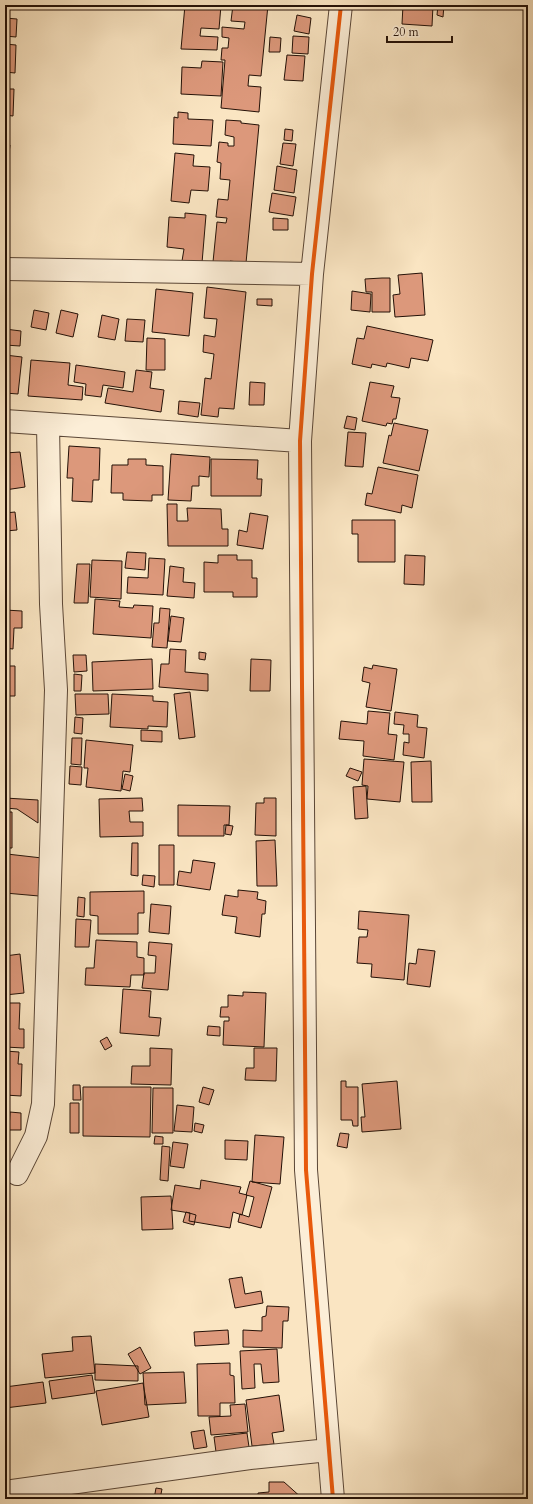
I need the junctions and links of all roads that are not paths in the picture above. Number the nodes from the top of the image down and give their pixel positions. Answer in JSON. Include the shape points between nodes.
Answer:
{"nodes":[{"id":1,"x":340,"y":5,"type":"edge"},
{"id":2,"x":5,"y":269,"type":"edge"},
{"id":3,"x":312,"y":274,"type":"junction"},
{"id":4,"x":5,"y":421,"type":"edge"},
{"id":5,"x":48,"y":424,"type":"junction"},
{"id":6,"x":300,"y":441,"type":"junction"},
{"id":7,"x":17,"y":1174,"type":"dead end"},
{"id":8,"x":329,"y":1450,"type":"junction"},
{"id":9,"x":5,"y":1492,"type":"edge"},
{"id":10,"x":333,"y":1499,"type":"edge"}],
"edges":[{"from":1,"to":3,"type":"street"},
{"from":2,"to":3,"type":"street"},
{"from":3,"to":6,"type":"street"},
{"from":4,"to":5,"type":"street"},
{"from":5,"to":6,"type":"street"},
{"from":5,"to":7,"type":"street","via":[[51,604],[56,690],[43,1104],[36,1136]]},
{"from":6,"to":8,"type":"street","via":[[306,1170]]},
{"from":8,"to":9,"type":"street","via":[[250,1458]]},
{"from":8,"to":10,"type":"street"}]}
